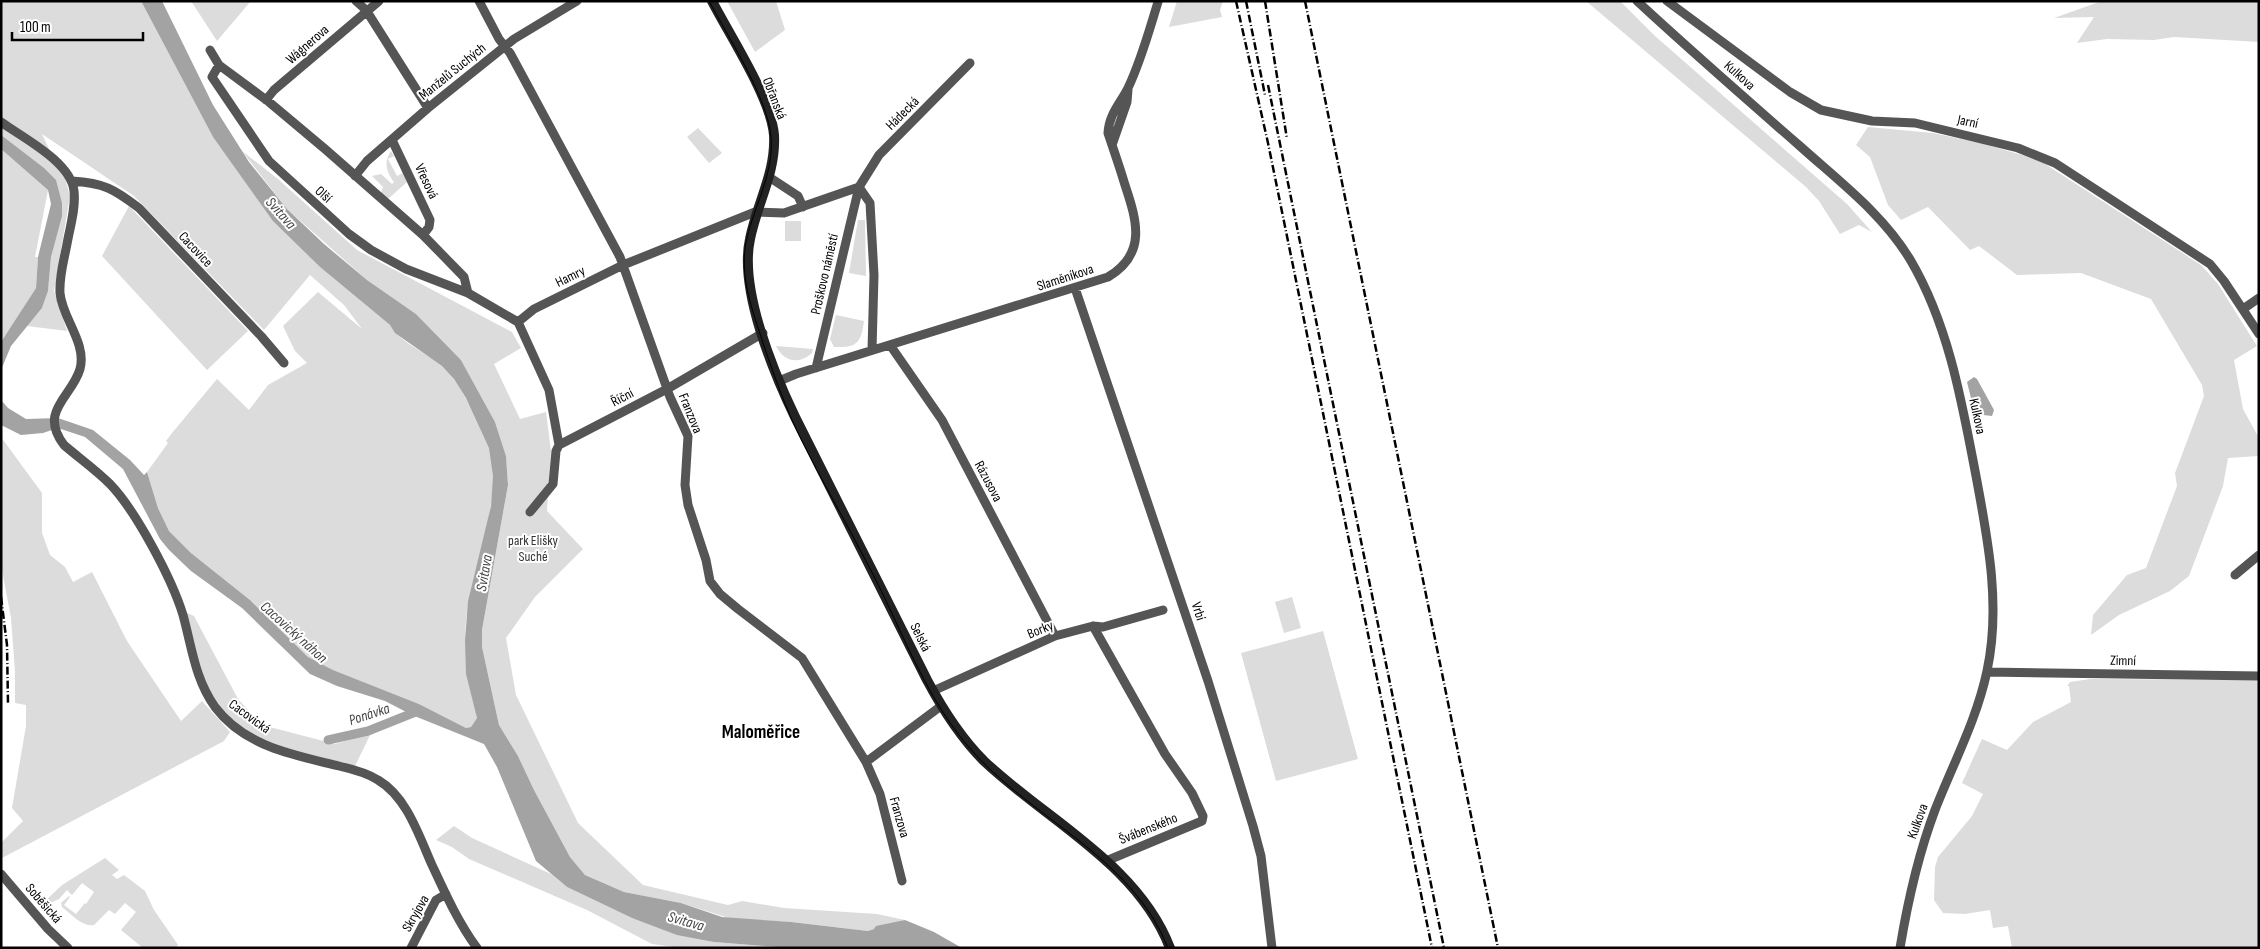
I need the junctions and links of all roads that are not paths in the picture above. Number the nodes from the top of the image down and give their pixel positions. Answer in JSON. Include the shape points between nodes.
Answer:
{"nodes":[{"id":1,"x":356,"y":1,"type":"edge"},
{"id":2,"x":379,"y":1,"type":"edge"},
{"id":3,"x":479,"y":1,"type":"edge"},
{"id":4,"x":577,"y":1,"type":"edge"},
{"id":5,"x":712,"y":1,"type":"edge"},
{"id":6,"x":1637,"y":1,"type":"edge"},
{"id":7,"x":1667,"y":1,"type":"edge"},
{"id":8,"x":1158,"y":2,"type":"edge"},
{"id":9,"x":366,"y":10,"type":"junction"},
{"id":10,"x":505,"y":47,"type":"junction"},
{"id":11,"x":210,"y":50,"type":"dead end"},
{"id":12,"x":970,"y":63,"type":"dead end"},
{"id":13,"x":219,"y":65,"type":"junction"},
{"id":14,"x":266,"y":100,"type":"junction"},
{"id":15,"x":428,"y":108,"type":"junction"},
{"id":16,"x":1,"y":122,"type":"edge"},
{"id":17,"x":392,"y":140,"type":"junction"},
{"id":18,"x":355,"y":176,"type":"junction"},
{"id":19,"x":770,"y":177,"type":"junction"},
{"id":20,"x":72,"y":181,"type":"junction"},
{"id":21,"x":859,"y":187,"type":"junction"},
{"id":22,"x":803,"y":207,"type":"junction"},
{"id":23,"x":758,"y":211,"type":"junction"},
{"id":24,"x":423,"y":234,"type":"junction"},
{"id":25,"x":623,"y":265,"type":"junction"},
{"id":26,"x":746,"y":271,"type":"joint"},
{"id":27,"x":1075,"y":288,"type":"junction"},
{"id":28,"x":468,"y":293,"type":"junction"},
{"id":29,"x":2259,"y":298,"type":"edge"},
{"id":30,"x":2243,"y":309,"type":"junction"},
{"id":31,"x":518,"y":322,"type":"junction"},
{"id":32,"x":763,"y":333,"type":"junction"},
{"id":33,"x":2259,"y":334,"type":"edge"},
{"id":34,"x":890,"y":345,"type":"junction"},
{"id":35,"x":872,"y":350,"type":"junction"},
{"id":36,"x":284,"y":364,"type":"dead end"},
{"id":37,"x":816,"y":368,"type":"junction"},
{"id":38,"x":779,"y":381,"type":"junction"},
{"id":39,"x":667,"y":389,"type":"junction"},
{"id":40,"x":559,"y":445,"type":"junction"},
{"id":41,"x":530,"y":512,"type":"dead end"},
{"id":42,"x":2259,"y":555,"type":"edge"},
{"id":43,"x":2235,"y":575,"type":"dead end"},
{"id":44,"x":1163,"y":610,"type":"dead end"},
{"id":45,"x":1093,"y":626,"type":"junction"},
{"id":46,"x":1054,"y":636,"type":"junction"},
{"id":47,"x":1987,"y":672,"type":"junction"},
{"id":48,"x":2259,"y":676,"type":"edge"},
{"id":49,"x":933,"y":691,"type":"junction"},
{"id":50,"x":941,"y":706,"type":"junction"},
{"id":51,"x":866,"y":762,"type":"junction"},
{"id":52,"x":1106,"y":861,"type":"junction"},
{"id":53,"x":1,"y":874,"type":"edge"},
{"id":54,"x":902,"y":881,"type":"dead end"},
{"id":55,"x":446,"y":894,"type":"junction"},
{"id":56,"x":68,"y":948,"type":"edge"},
{"id":57,"x":411,"y":948,"type":"edge"},
{"id":58,"x":477,"y":948,"type":"edge"},
{"id":59,"x":1170,"y":948,"type":"edge"},
{"id":60,"x":1272,"y":948,"type":"edge"},
{"id":61,"x":1900,"y":948,"type":"edge"}],
"edges":[{"from":1,"to":9,"type":"street"},
{"from":2,"to":9,"type":"street","name":"Wágnerova"},
{"from":3,"to":10,"type":"street"},
{"from":4,"to":10,"type":"street","name":"Manželů Suchých"},
{"from":5,"to":19,"type":"main road","name":"Obřanská","via":[[769,113],[774,134]]},
{"from":6,"to":47,"type":"street","name":"Kulkova","via":[[1872,211],[1910,260],[1929,298],[1951,361],[1989,546],[1994,617]]},
{"from":7,"to":30,"type":"street","name":"Jarní","via":[[1790,92],[1821,110],[1982,138],[2055,163],[2210,264]]},
{"from":8,"to":27,"type":"street","name":"Slaměníkova","via":[[1112,145],[1134,213],[1135,243],[1128,260],[1117,272]]},
{"from":9,"to":14,"type":"street","name":"Wágnerova"},
{"from":9,"to":15,"type":"street"},
{"from":10,"to":15,"type":"street","name":"Manželů Suchých"},
{"from":10,"to":25,"type":"street","name":"Franzova"},
{"from":11,"to":13,"type":"street"},
{"from":12,"to":21,"type":"street","name":"Hádecká","via":[[879,155]]},
{"from":13,"to":14,"type":"street"},
{"from":13,"to":28,"type":"street","name":"Olší","via":[[212,77],[217,86],[268,161],[296,187],[370,250],[406,269]]},
{"from":14,"to":18,"type":"street"},
{"from":15,"to":17,"type":"street","name":"Manželů Suchých"},
{"from":16,"to":20,"type":"street","via":[[64,168]]},
{"from":17,"to":18,"type":"street","name":"Manželů Suchých"},
{"from":17,"to":24,"type":"street","name":"Vřesová","via":[[430,220],[429,228]]},
{"from":18,"to":24,"type":"street"},
{"from":19,"to":22,"type":"street","via":[[798,196]]},
{"from":19,"to":23,"type":"main road","name":"Obřanská"},
{"from":20,"to":36,"type":"street","name":"Cacovice","via":[[98,183],[140,208]]},
{"from":20,"to":55,"type":"street","name":"Cacovická","via":[[74,199],[60,295],[81,359],[77,376],[62,398],[55,417],[55,429],[64,445],[110,484],[152,547],[183,615],[199,678],[216,708],[245,733],[275,750],[355,770],[378,780],[401,802]]},
{"from":21,"to":22,"type":"street"},
{"from":21,"to":35,"type":"street","via":[[870,203],[874,275]]},
{"from":21,"to":37,"type":"street","name":"Proškovo náměstí"},
{"from":22,"to":23,"type":"street","via":[[784,213]]},
{"from":23,"to":25,"type":"street","name":"Hamry"},
{"from":23,"to":26,"type":"main road","name":"Obřanská","via":[[746,255]]},
{"from":24,"to":28,"type":"street","via":[[464,278]]},
{"from":25,"to":31,"type":"street","name":"Hamry","via":[[534,309]]},
{"from":25,"to":39,"type":"street","name":"Franzova"},
{"from":26,"to":32,"type":"main road","name":"Selská"},
{"from":27,"to":34,"type":"street","name":"Slaměníkova"},
{"from":27,"to":60,"type":"street","name":"Vrbí","via":[[1260,849]]},
{"from":28,"to":31,"type":"street","name":"Olší"},
{"from":29,"to":30,"type":"street"},
{"from":30,"to":33,"type":"street","name":"Jarní"},
{"from":31,"to":40,"type":"street","via":[[549,390]]},
{"from":32,"to":38,"type":"main road","name":"Selská"},
{"from":32,"to":39,"type":"street","name":"Říční"},
{"from":34,"to":35,"type":"street"},
{"from":34,"to":46,"type":"street","name":"Rázusova","via":[[942,420]]},
{"from":35,"to":37,"type":"street"},
{"from":37,"to":38,"type":"street"},
{"from":38,"to":49,"type":"main road","name":"Selská"},
{"from":39,"to":40,"type":"street","name":"Říční"},
{"from":39,"to":51,"type":"street","name":"Franzova","via":[[688,436],[685,485],[688,505],[710,581],[720,594],[802,658]]},
{"from":40,"to":41,"type":"street","via":[[553,484]]},
{"from":42,"to":43,"type":"street"},
{"from":44,"to":45,"type":"street","name":"Borky","via":[[1102,627]]},
{"from":45,"to":46,"type":"street","name":"Borky"},
{"from":45,"to":52,"type":"street","name":"Švábenského","via":[[1165,754],[1192,792],[1203,816],[1202,821]]},
{"from":46,"to":49,"type":"street","name":"Borky"},
{"from":47,"to":48,"type":"street","name":"Zimní"},
{"from":47,"to":61,"type":"street","name":"Kulkova","via":[[1918,860]]},
{"from":49,"to":50,"type":"main road","name":"Selská"},
{"from":50,"to":51,"type":"street"},
{"from":50,"to":52,"type":"main road","name":"Selská","via":[[958,732],[984,761]]},
{"from":51,"to":54,"type":"street","name":"Franzova","via":[[880,794]]},
{"from":52,"to":59,"type":"main road","name":"Selská","via":[[1140,896]]},
{"from":53,"to":56,"type":"street","name":"Soběšická"},
{"from":55,"to":57,"type":"street","name":"Skryjova","via":[[436,900]]},
{"from":55,"to":58,"type":"street","name":"Cacovická"}]}
